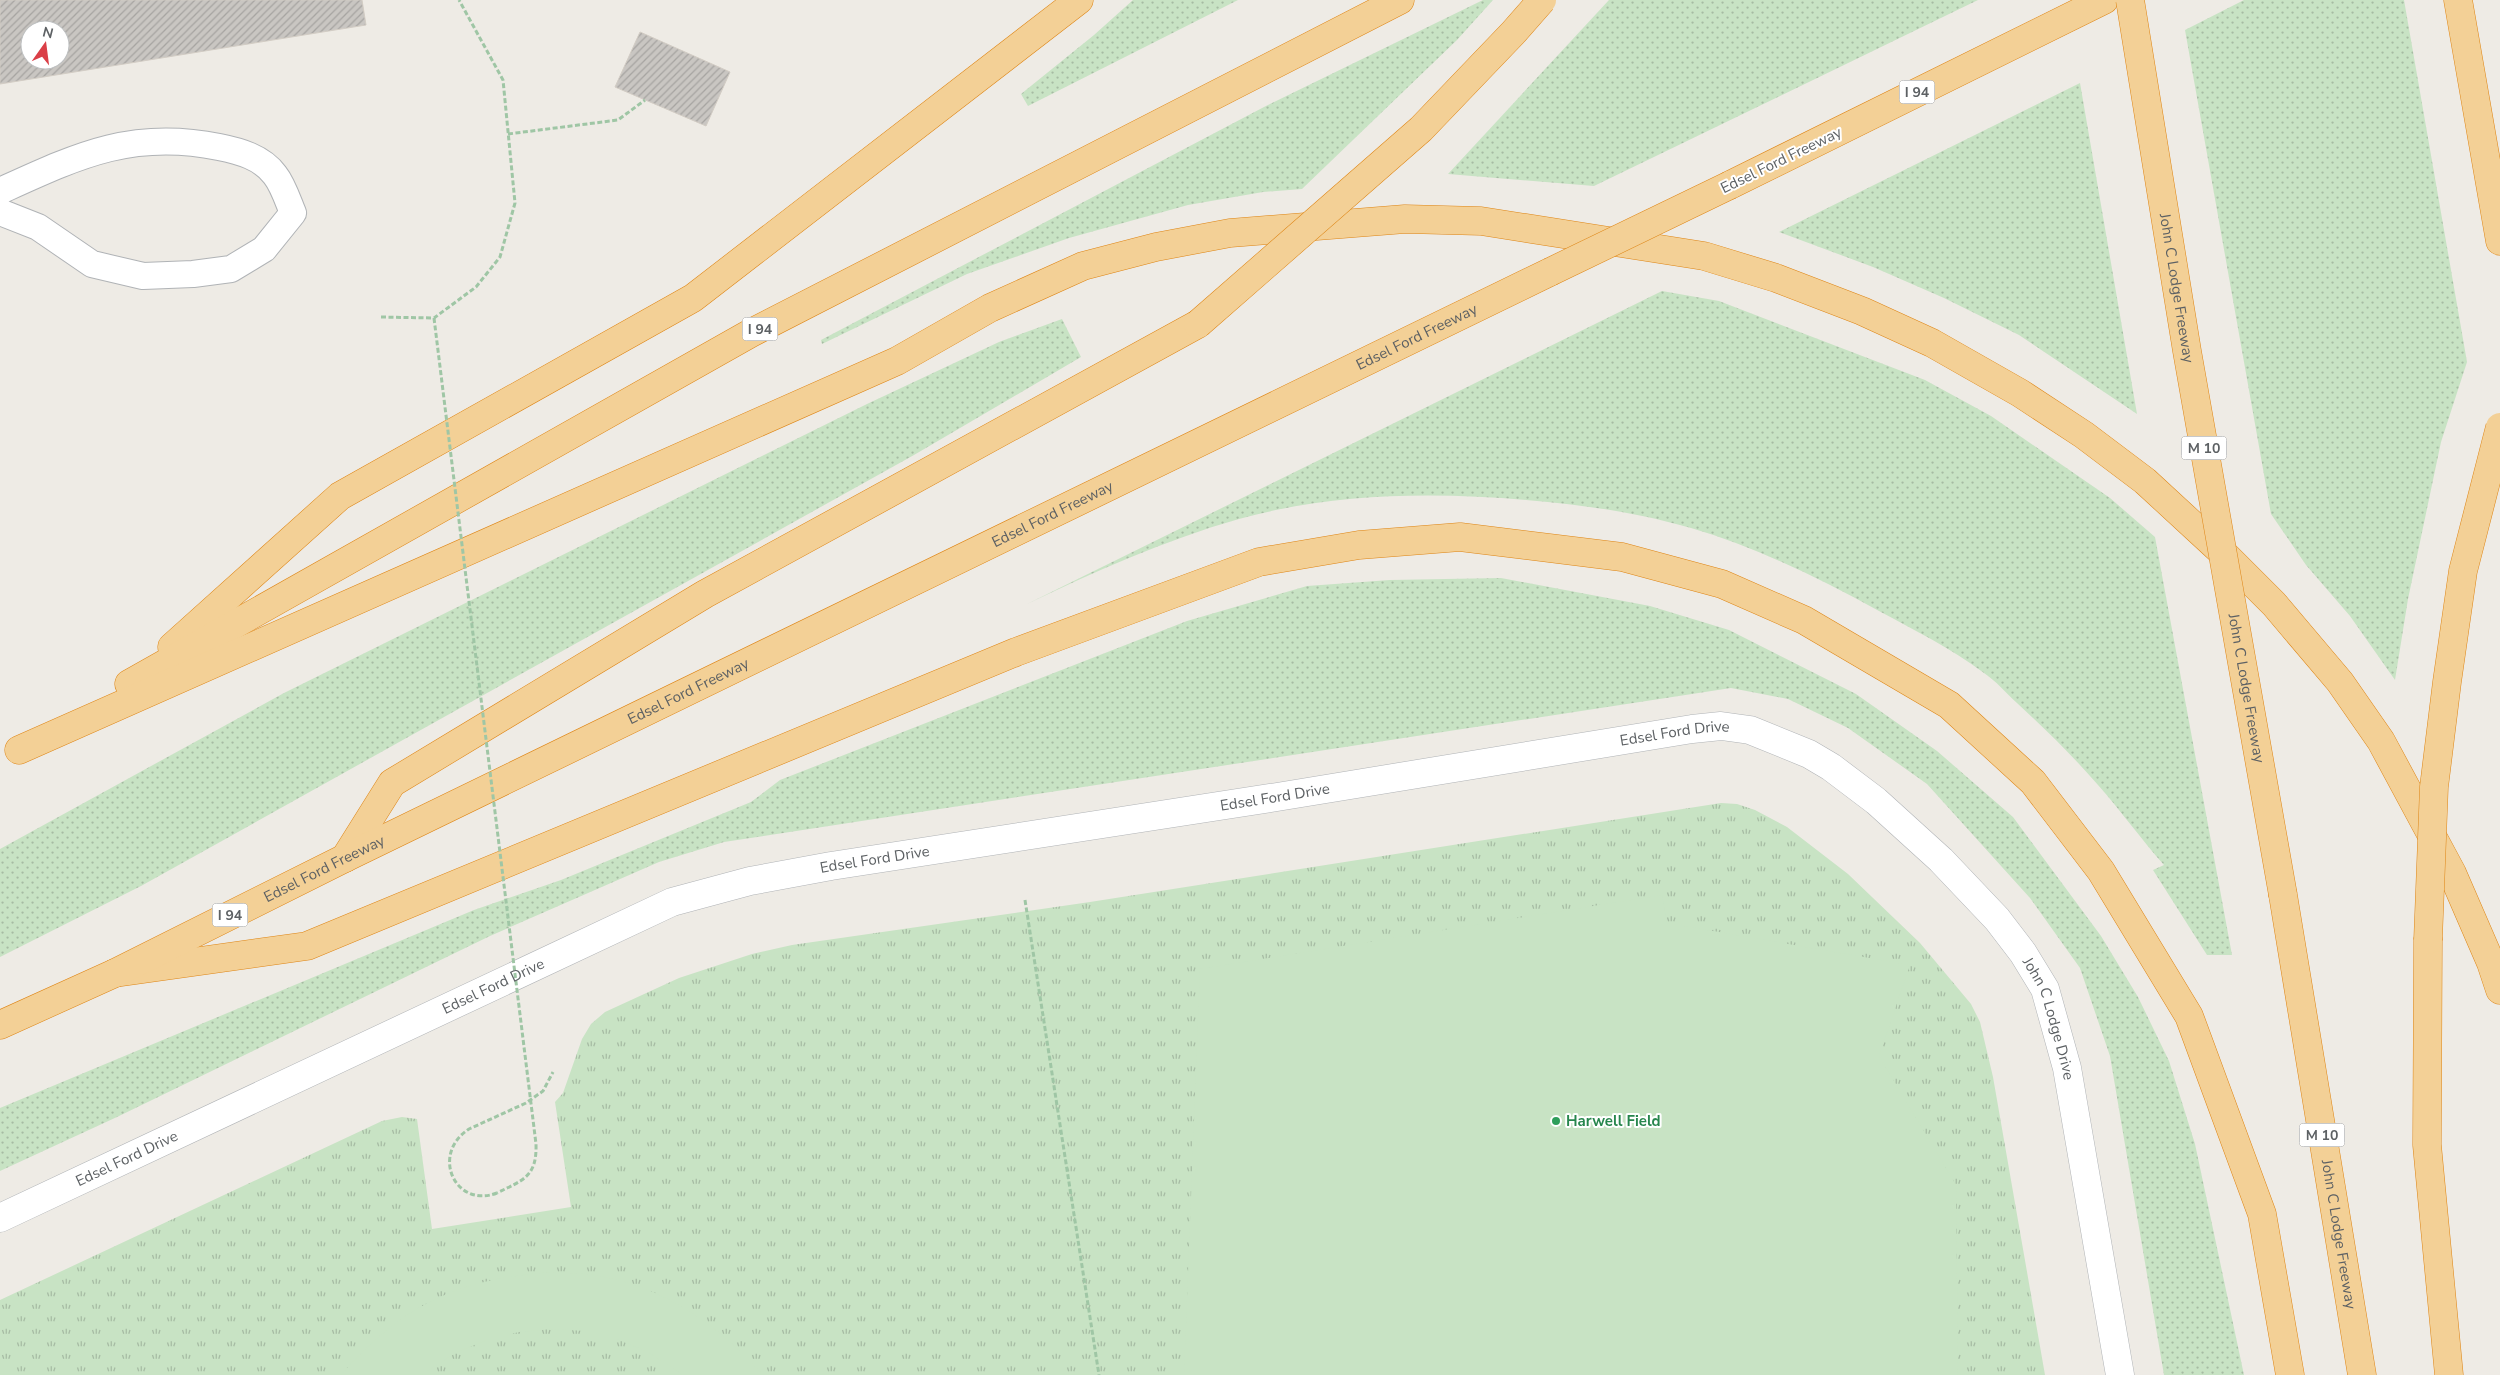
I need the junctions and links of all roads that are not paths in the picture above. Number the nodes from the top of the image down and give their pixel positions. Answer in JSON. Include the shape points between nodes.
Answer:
{"nodes":[{"id":1,"x":1079,"y":0,"type":"edge"},
{"id":2,"x":1400,"y":0,"type":"edge"},
{"id":3,"x":1542,"y":0,"type":"edge"},
{"id":4,"x":2104,"y":0,"type":"edge"},
{"id":5,"x":2130,"y":0,"type":"edge"},
{"id":6,"x":2458,"y":0,"type":"edge"},
{"id":7,"x":0,"y":191,"type":"edge"},
{"id":8,"x":0,"y":212,"type":"edge"},
{"id":9,"x":2500,"y":241,"type":"edge"},
{"id":10,"x":2500,"y":427,"type":"edge"},
{"id":11,"x":134,"y":681,"type":"junction"},
{"id":12,"x":1809,"y":754,"type":"joint"},
{"id":13,"x":10,"y":755,"type":"edge"},
{"id":14,"x":345,"y":858,"type":"junction"},
{"id":15,"x":115,"y":972,"type":"junction"},
{"id":16,"x":2500,"y":990,"type":"edge"},
{"id":17,"x":0,"y":1025,"type":"edge"},
{"id":18,"x":0,"y":1218,"type":"edge"},
{"id":19,"x":2120,"y":1375,"type":"edge"},
{"id":20,"x":2290,"y":1375,"type":"edge"},
{"id":21,"x":2362,"y":1375,"type":"edge"},
{"id":22,"x":2449,"y":1375,"type":"edge"}],
"edges":[{"from":1,"to":11,"type":"highway","via":[[693,298],[340,496]]},
{"from":2,"to":11,"type":"highway","number":"I 94","via":[[751,333]]},
{"from":3,"to":14,"type":"highway","bridge":true,"via":[[1421,129],[1198,324],[705,594],[392,783]]},
{"from":4,"to":14,"type":"highway","name":"Edsel Ford Freeway","number":"I 94","bridge":true},
{"from":5,"to":21,"type":"highway","name":"John C Lodge Freeway","number":"M 10","bridge":true},
{"from":6,"to":9,"type":"highway"},
{"from":7,"to":8,"type":"lane","via":[[83,155],[140,141],[188,140],[246,153],[275,174],[294,212],[264,249],[231,269],[143,276],[92,264],[38,226]]},
{"from":10,"to":22,"type":"highway","bridge":true,"via":[[2463,571],[2434,787],[2428,940],[2427,1145]]},
{"from":11,"to":13,"type":"highway","number":"I 94"},
{"from":12,"to":18,"type":"street","name":"Edsel Ford Drive","via":[[1750,730],[1721,726],[1692,729],[750,881],[672,902]]},
{"from":12,"to":19,"type":"street","name":"John C Lodge Drive","via":[[1876,801],[1941,860],[1997,919],[2045,989],[2067,1068]]},
{"from":13,"to":16,"type":"highway","via":[[897,361],[990,308],[1083,266],[1156,247],[1230,233],[1405,219],[1481,221],[1704,256],[1776,278],[1862,311],[1932,343],[2020,393],[2145,481],[2274,604],[2340,682],[2381,741],[2447,864]]},
{"from":14,"to":15,"type":"highway","name":"Edsel Ford Freeway","number":"I 94"},
{"from":15,"to":17,"type":"highway","name":"Edsel Ford Freeway","number":"I 94"},
{"from":15,"to":20,"type":"highway","via":[[307,946],[1016,652],[1259,562],[1359,545],[1460,537],[1622,557],[1722,584],[1804,620],[1949,704],[2033,782],[2101,871],[2189,1016],[2262,1214]]}]}
